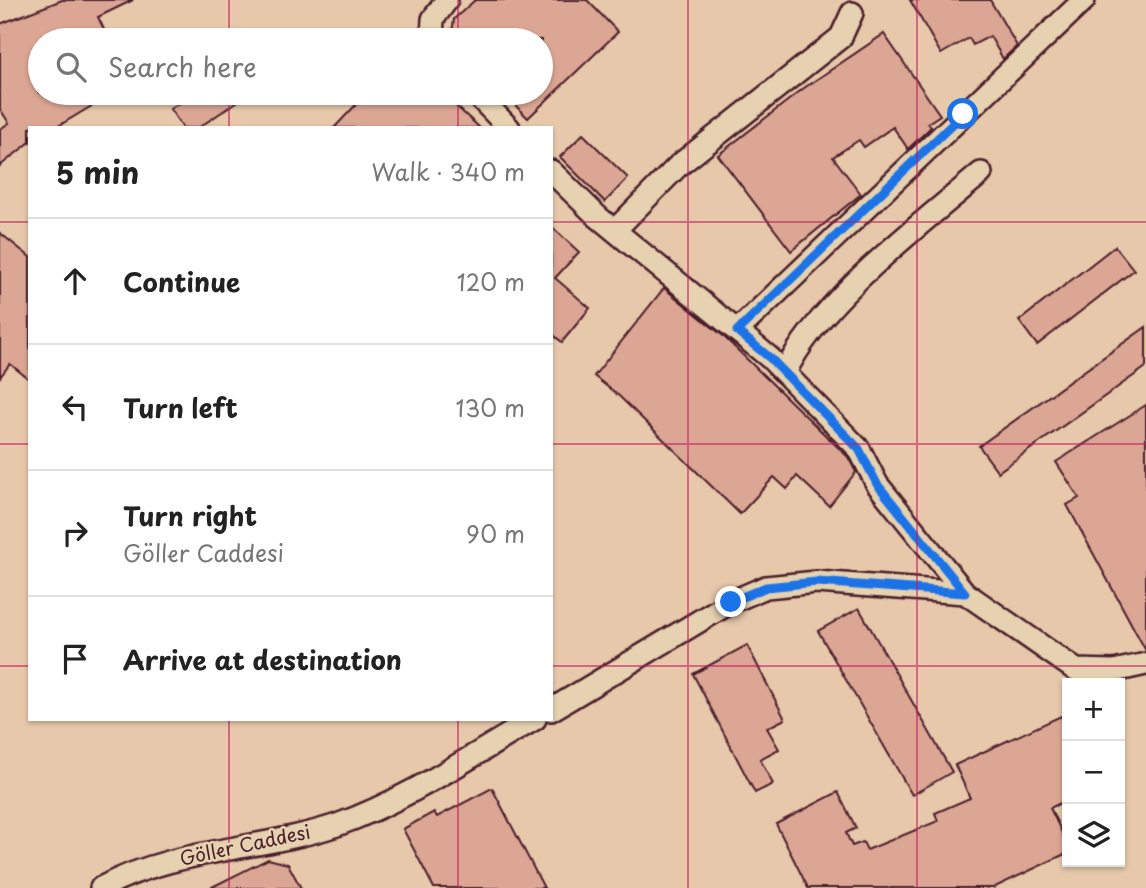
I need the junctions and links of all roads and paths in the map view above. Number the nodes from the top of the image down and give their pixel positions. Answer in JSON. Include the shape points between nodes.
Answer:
{"nodes":[{"id":1,"x":447,"y":0,"type":"edge"},
{"id":2,"x":1084,"y":0,"type":"edge"},
{"id":3,"x":852,"y":13,"type":"dead end"},
{"id":4,"x":433,"y":28,"type":"edge"},
{"id":5,"x":487,"y":105,"type":"edge"},
{"id":6,"x":507,"y":126,"type":"edge"},
{"id":7,"x":553,"y":173,"type":"edge"},
{"id":8,"x":981,"y":173,"type":"dead end"},
{"id":9,"x":615,"y":230,"type":"junction"},
{"id":10,"x":737,"y":331,"type":"junction"},
{"id":11,"x":785,"y":373,"type":"junction"},
{"id":12,"x":965,"y":593,"type":"junction"},
{"id":13,"x":1146,"y":664,"type":"edge"},
{"id":14,"x":553,"y":709,"type":"edge"},
{"id":15,"x":531,"y":721,"type":"edge"},
{"id":16,"x":101,"y":888,"type":"edge"}],
"edges":[{"from":1,"to":4,"type":"street","via":[[433,19]]},
{"from":2,"to":10,"type":"street"},
{"from":3,"to":9,"type":"street","via":[[841,37],[678,166]]},
{"from":5,"to":6,"type":"street"},
{"from":7,"to":9,"type":"street"},
{"from":8,"to":11,"type":"street","via":[[897,244],[822,318],[797,346]]},
{"from":9,"to":10,"type":"street"},
{"from":10,"to":11,"type":"street"},
{"from":11,"to":12,"type":"street","via":[[859,449],[877,484]]},
{"from":12,"to":13,"type":"street","via":[[1076,670],[1114,671]]},
{"from":12,"to":14,"type":"street","via":[[817,582],[766,587],[731,602]]},
{"from":15,"to":16,"type":"street","name":"Göller Caddesi","via":[[398,797],[339,824],[282,841],[197,854],[143,869]]}]}
